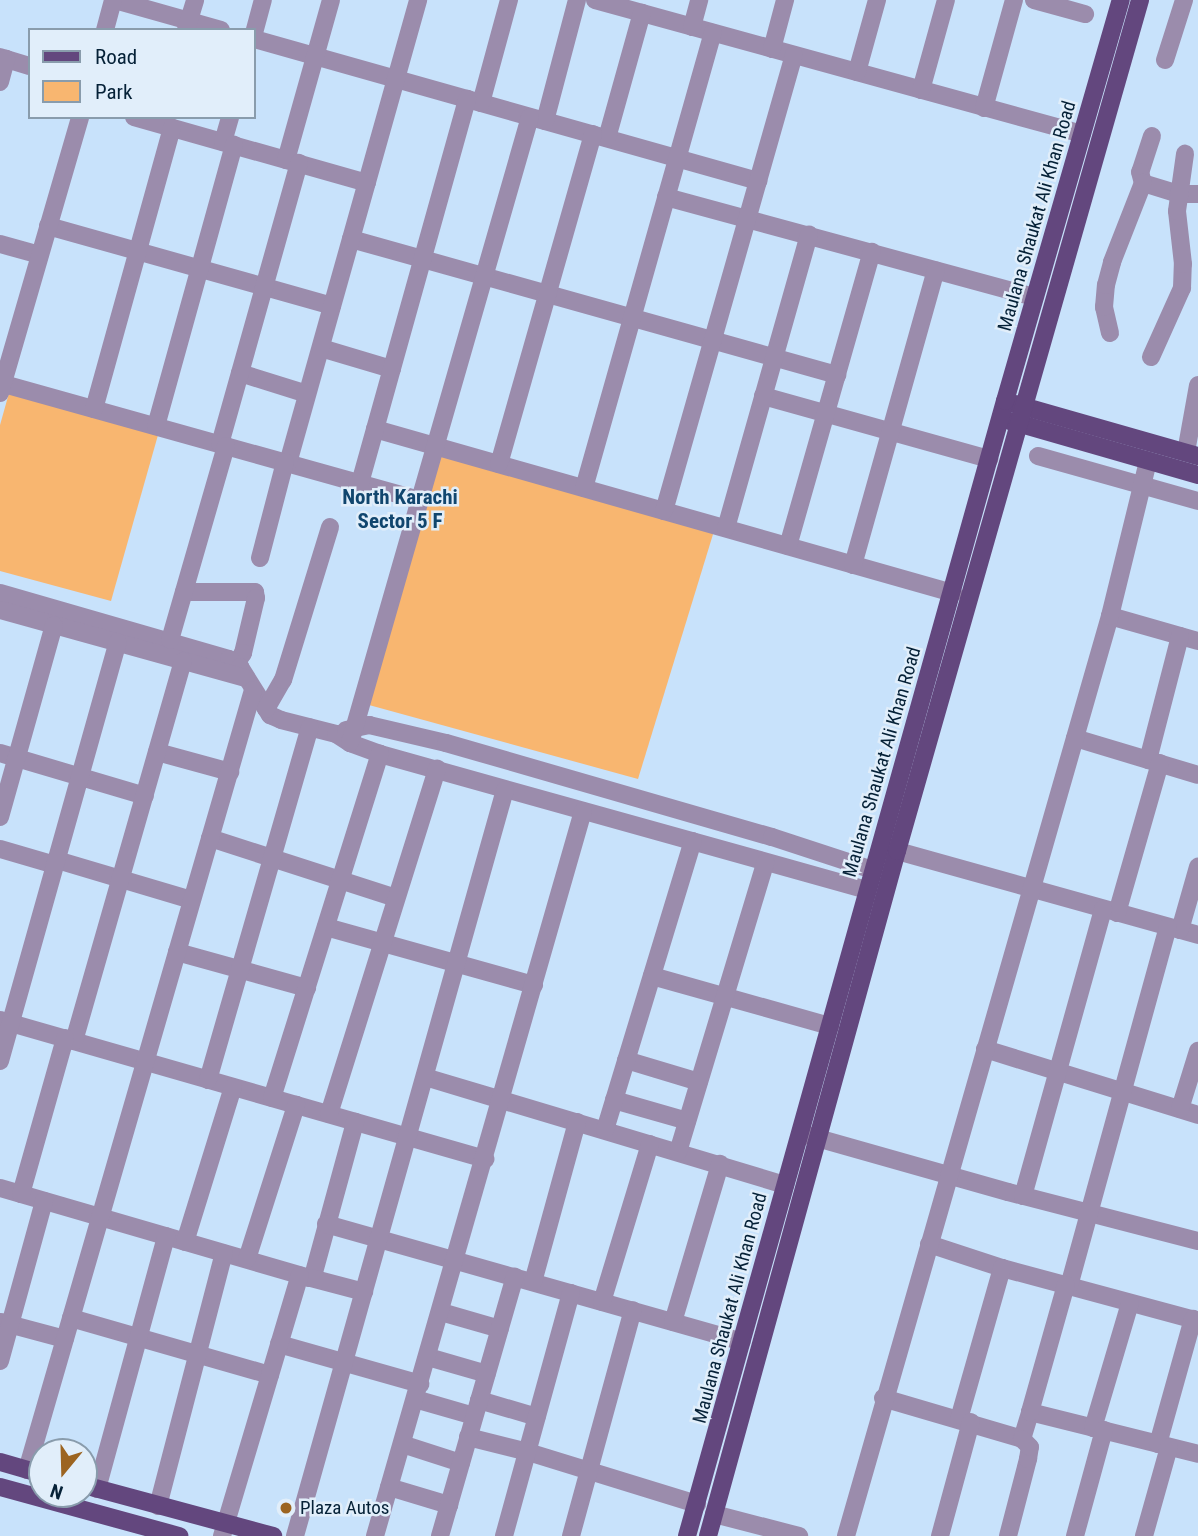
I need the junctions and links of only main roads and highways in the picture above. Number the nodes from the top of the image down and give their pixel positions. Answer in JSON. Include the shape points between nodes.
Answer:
{"nodes":[{"id":1,"x":1121,"y":0,"type":"edge"},
{"id":2,"x":1140,"y":0,"type":"edge"},
{"id":3,"x":1002,"y":410,"type":"junction"},
{"id":4,"x":1022,"y":415,"type":"junction"},
{"id":5,"x":1192,"y":454,"type":"edge"},
{"id":6,"x":1198,"y":475,"type":"edge"},
{"id":7,"x":0,"y":1462,"type":"edge"},
{"id":8,"x":28,"y":1470,"type":"edge"},
{"id":9,"x":0,"y":1487,"type":"edge"},
{"id":10,"x":98,"y":1489,"type":"edge"},
{"id":11,"x":223,"y":1530,"type":"edge"},
{"id":12,"x":150,"y":1532,"type":"edge"},
{"id":13,"x":179,"y":1536,"type":"edge"},
{"id":14,"x":273,"y":1536,"type":"edge"},
{"id":15,"x":687,"y":1536,"type":"edge"},
{"id":16,"x":708,"y":1536,"type":"edge"}],
"edges":[{"from":1,"to":3,"type":"main road","name":"Maulana Shaukat Ali Khan Road"},
{"from":2,"to":4,"type":"main road","name":"Maulana Shaukat Ali Khan Road"},
{"from":3,"to":4,"type":"main road"},
{"from":3,"to":15,"type":"main road","name":"Maulana Shaukat Ali Khan Road"},
{"from":4,"to":5,"type":"main road"},
{"from":4,"to":6,"type":"main road"},
{"from":4,"to":16,"type":"main road","name":"Maulana Shaukat Ali Khan Road"},
{"from":7,"to":8,"type":"main road"},
{"from":9,"to":12,"type":"main road"},
{"from":10,"to":11,"type":"main road"},
{"from":11,"to":14,"type":"main road"},
{"from":12,"to":13,"type":"main road"}]}
